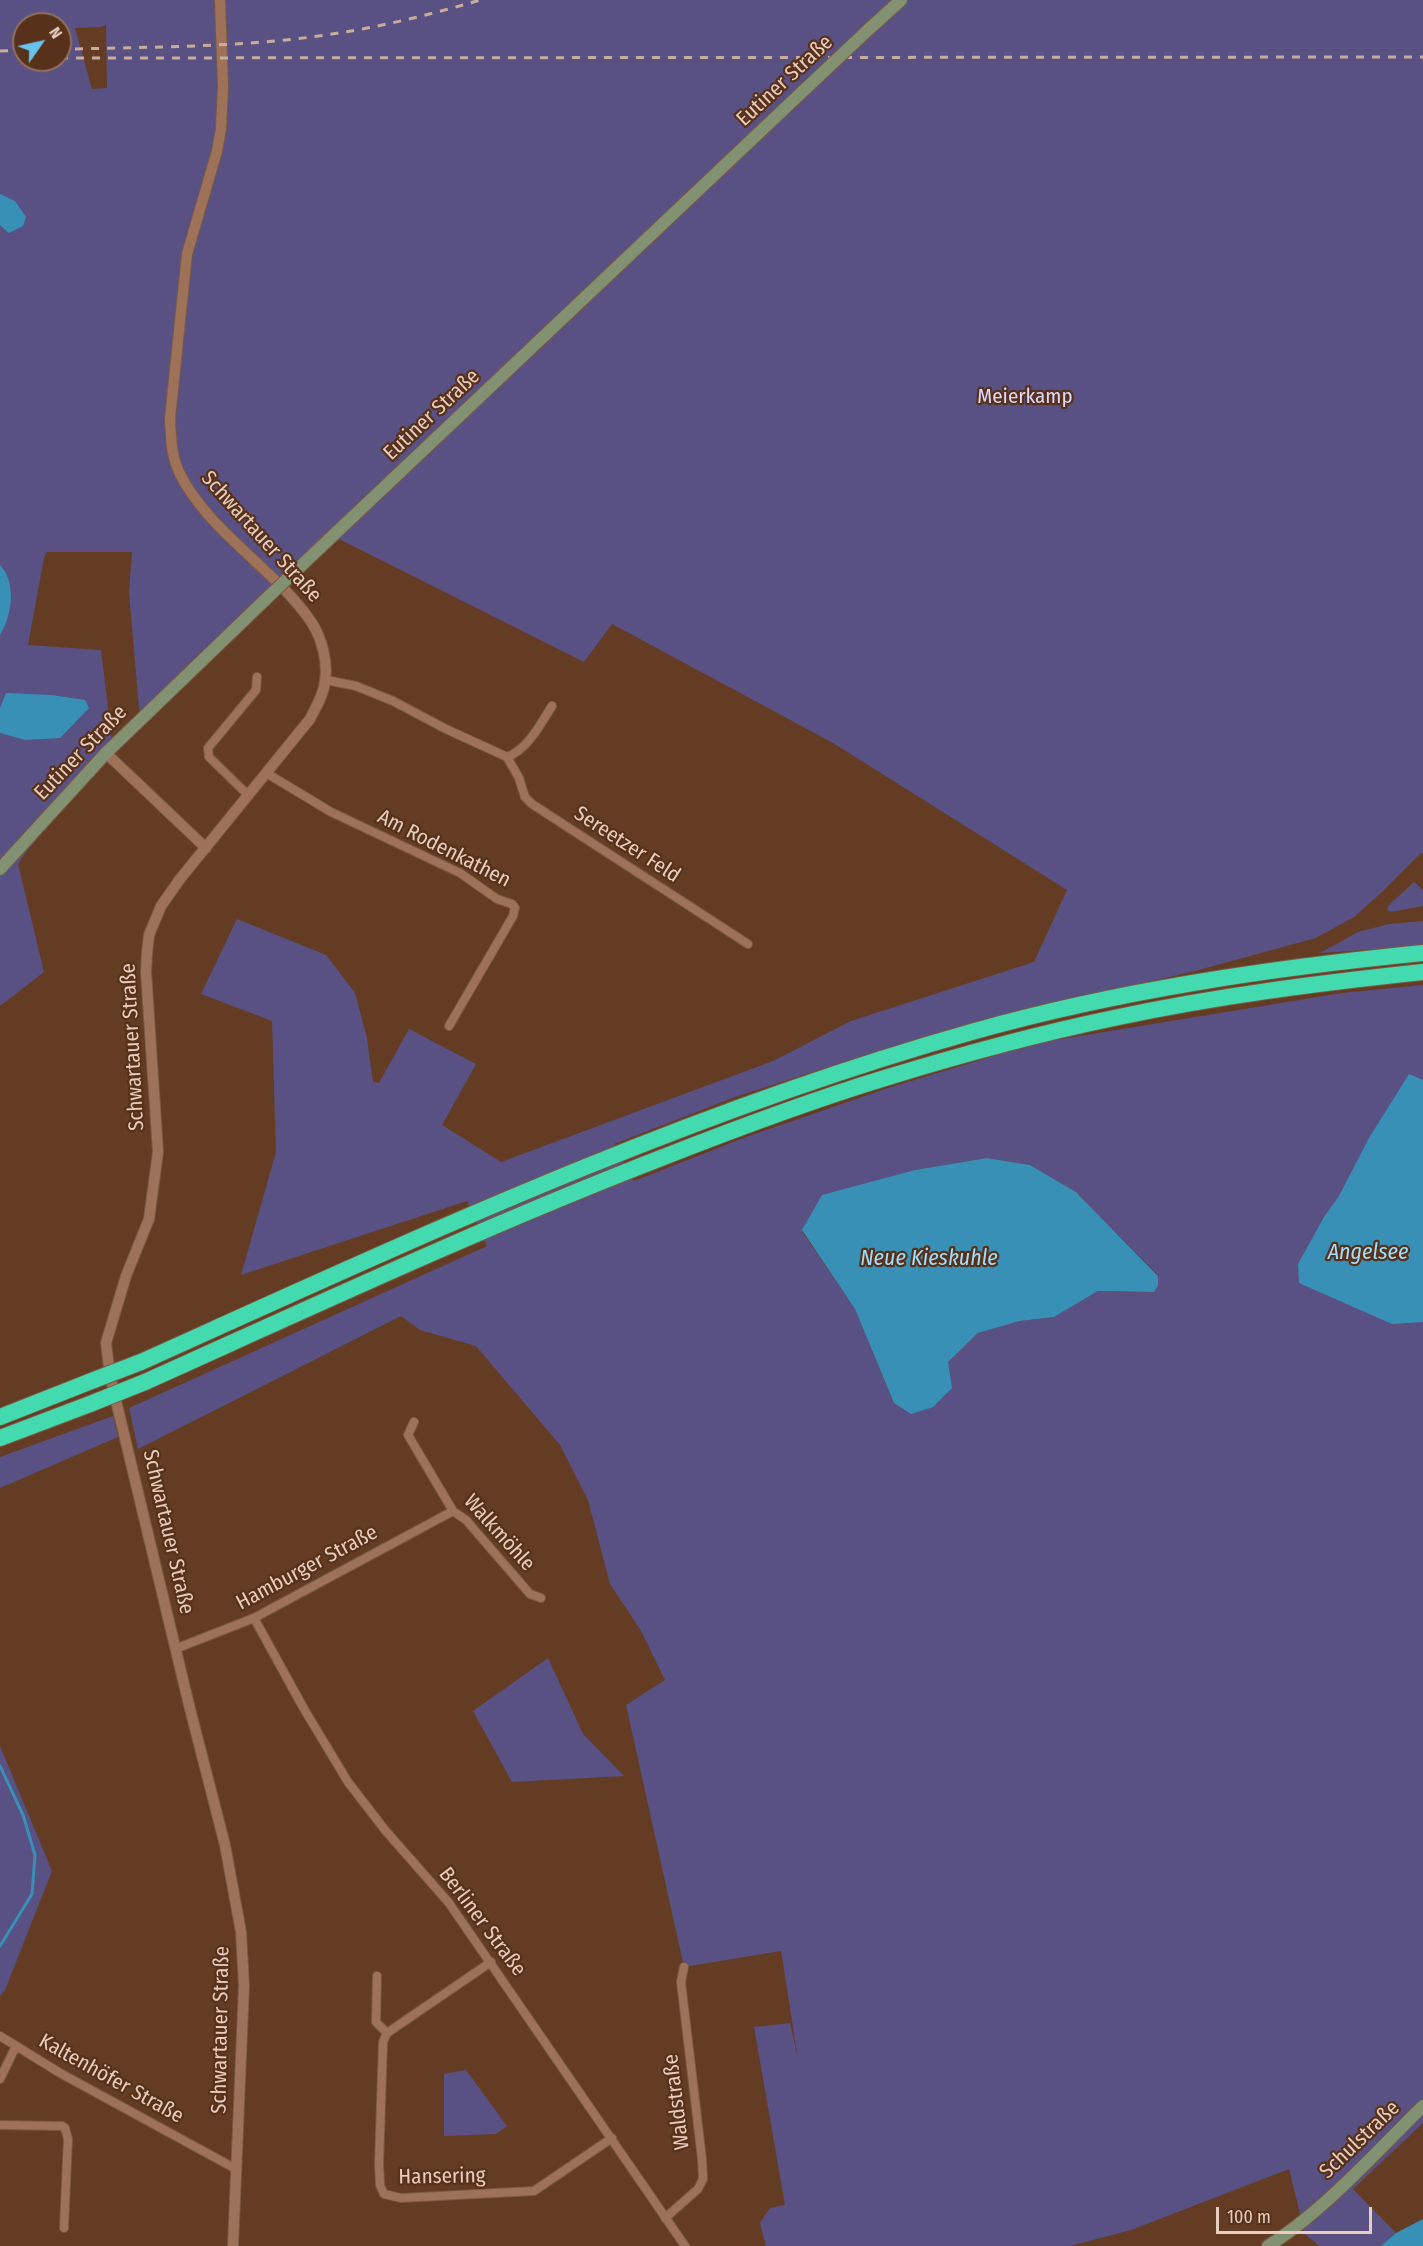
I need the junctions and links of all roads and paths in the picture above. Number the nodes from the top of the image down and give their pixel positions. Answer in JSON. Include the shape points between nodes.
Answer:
{"nodes":[{"id":1,"x":220,"y":0,"type":"edge"},
{"id":2,"x":901,"y":0,"type":"edge"},
{"id":3,"x":257,"y":676,"type":"dead end"},
{"id":4,"x":326,"y":680,"type":"junction"},
{"id":5,"x":552,"y":706,"type":"dead end"},
{"id":6,"x":106,"y":753,"type":"junction"},
{"id":7,"x":507,"y":757,"type":"junction"},
{"id":8,"x":268,"y":774,"type":"junction"},
{"id":9,"x":249,"y":796,"type":"junction"},
{"id":10,"x":206,"y":848,"type":"junction"},
{"id":11,"x":0,"y":869,"type":"edge"},
{"id":12,"x":748,"y":944,"type":"dead end"},
{"id":13,"x":1423,"y":953,"type":"edge"},
{"id":14,"x":1423,"y":972,"type":"edge"},
{"id":15,"x":449,"y":1026,"type":"dead end"},
{"id":16,"x":0,"y":1417,"type":"edge"},
{"id":17,"x":414,"y":1422,"type":"dead end"},
{"id":18,"x":0,"y":1438,"type":"edge"},
{"id":19,"x":453,"y":1511,"type":"junction"},
{"id":20,"x":541,"y":1598,"type":"dead end"},
{"id":21,"x":254,"y":1618,"type":"junction"},
{"id":22,"x":175,"y":1649,"type":"junction"},
{"id":23,"x":491,"y":1962,"type":"junction"},
{"id":24,"x":684,"y":1967,"type":"dead end"},
{"id":25,"x":377,"y":1976,"type":"dead end"},
{"id":26,"x":387,"y":2033,"type":"junction"},
{"id":27,"x":0,"y":2036,"type":"edge"},
{"id":28,"x":16,"y":2046,"type":"junction"},
{"id":29,"x":0,"y":2079,"type":"edge"},
{"id":30,"x":1423,"y":2106,"type":"edge"},
{"id":31,"x":0,"y":2125,"type":"edge"},
{"id":32,"x":612,"y":2138,"type":"junction"},
{"id":33,"x":236,"y":2169,"type":"junction"},
{"id":34,"x":665,"y":2218,"type":"junction"},
{"id":35,"x":64,"y":2228,"type":"dead end"},
{"id":36,"x":233,"y":2246,"type":"edge"},
{"id":37,"x":685,"y":2246,"type":"edge"},
{"id":38,"x":1268,"y":2246,"type":"edge"}],
"edges":[{"from":1,"to":4,"type":"street","name":"Schwartauer Straße","via":[[222,121],[186,256],[170,418],[172,451],[190,492],[312,624],[320,640]]},
{"from":2,"to":6,"type":"main road","name":"Eutiner Straße","bridge":true},
{"from":3,"to":9,"type":"street","via":[[256,690],[208,748],[209,757]]},
{"from":4,"to":7,"type":"street","via":[[356,686],[393,701]]},
{"from":4,"to":8,"type":"street","name":"Schwartauer Straße","via":[[310,719]]},
{"from":5,"to":7,"type":"street","via":[[517,753]]},
{"from":6,"to":10,"type":"street"},
{"from":6,"to":11,"type":"main road","name":"Eutiner Straße"},
{"from":7,"to":12,"type":"street","name":"Sereetzer Feld","via":[[532,804]]},
{"from":8,"to":9,"type":"street","name":"Schwartauer Straße"},
{"from":8,"to":15,"type":"street","name":"Am Rodenkathen","via":[[331,812],[460,873],[515,908]]},
{"from":9,"to":10,"type":"street","name":"Schwartauer Straße"},
{"from":10,"to":22,"type":"street","name":"Schwartauer Straße","via":[[161,906],[149,935],[146,972],[159,1152],[156,1182],[149,1219],[106,1342],[110,1376]]},
{"from":13,"to":16,"type":"highway","bridge":true,"via":[[1190,983],[1035,1016],[882,1058],[735,1108],[548,1182],[141,1362]]},
{"from":14,"to":18,"type":"highway","bridge":true,"via":[[1327,982],[1114,1017],[887,1077],[741,1127],[552,1200],[145,1382]]},
{"from":17,"to":19,"type":"street","name":"Walkmöhle","via":[[408,1435]]},
{"from":19,"to":20,"type":"street","name":"Walkmöhle","via":[[466,1520],[530,1594]]},
{"from":19,"to":21,"type":"street","name":"Hamburger Straße"},
{"from":21,"to":22,"type":"street","name":"Hamburger Straße"},
{"from":21,"to":23,"type":"street","name":"Berliner Straße","via":[[348,1782],[448,1903]]},
{"from":22,"to":33,"type":"street","name":"Schwartauer Straße","via":[[225,1845],[241,1932],[244,1986]]},
{"from":23,"to":26,"type":"street"},
{"from":23,"to":32,"type":"street","name":"Berliner Straße"},
{"from":24,"to":34,"type":"street","name":"Waldstraße","via":[[681,1982],[703,2179],[698,2189]]},
{"from":25,"to":26,"type":"street","via":[[376,2022]]},
{"from":26,"to":32,"type":"street","name":"Hansering","via":[[383,2042],[379,2164],[384,2194],[401,2198],[534,2191]]},
{"from":27,"to":28,"type":"street","name":"Kaltenhöfer Straße"},
{"from":28,"to":29,"type":"street"},
{"from":28,"to":33,"type":"street","name":"Kaltenhöfer Straße"},
{"from":30,"to":38,"type":"main road","name":"Schulstraße","via":[[1311,2214]]},
{"from":31,"to":35,"type":"street","via":[[65,2128],[68,2139]]},
{"from":32,"to":34,"type":"street","name":"Berliner Straße"},
{"from":33,"to":36,"type":"street","name":"Schwartauer Straße"},
{"from":34,"to":37,"type":"street","name":"Berliner Straße"}]}
